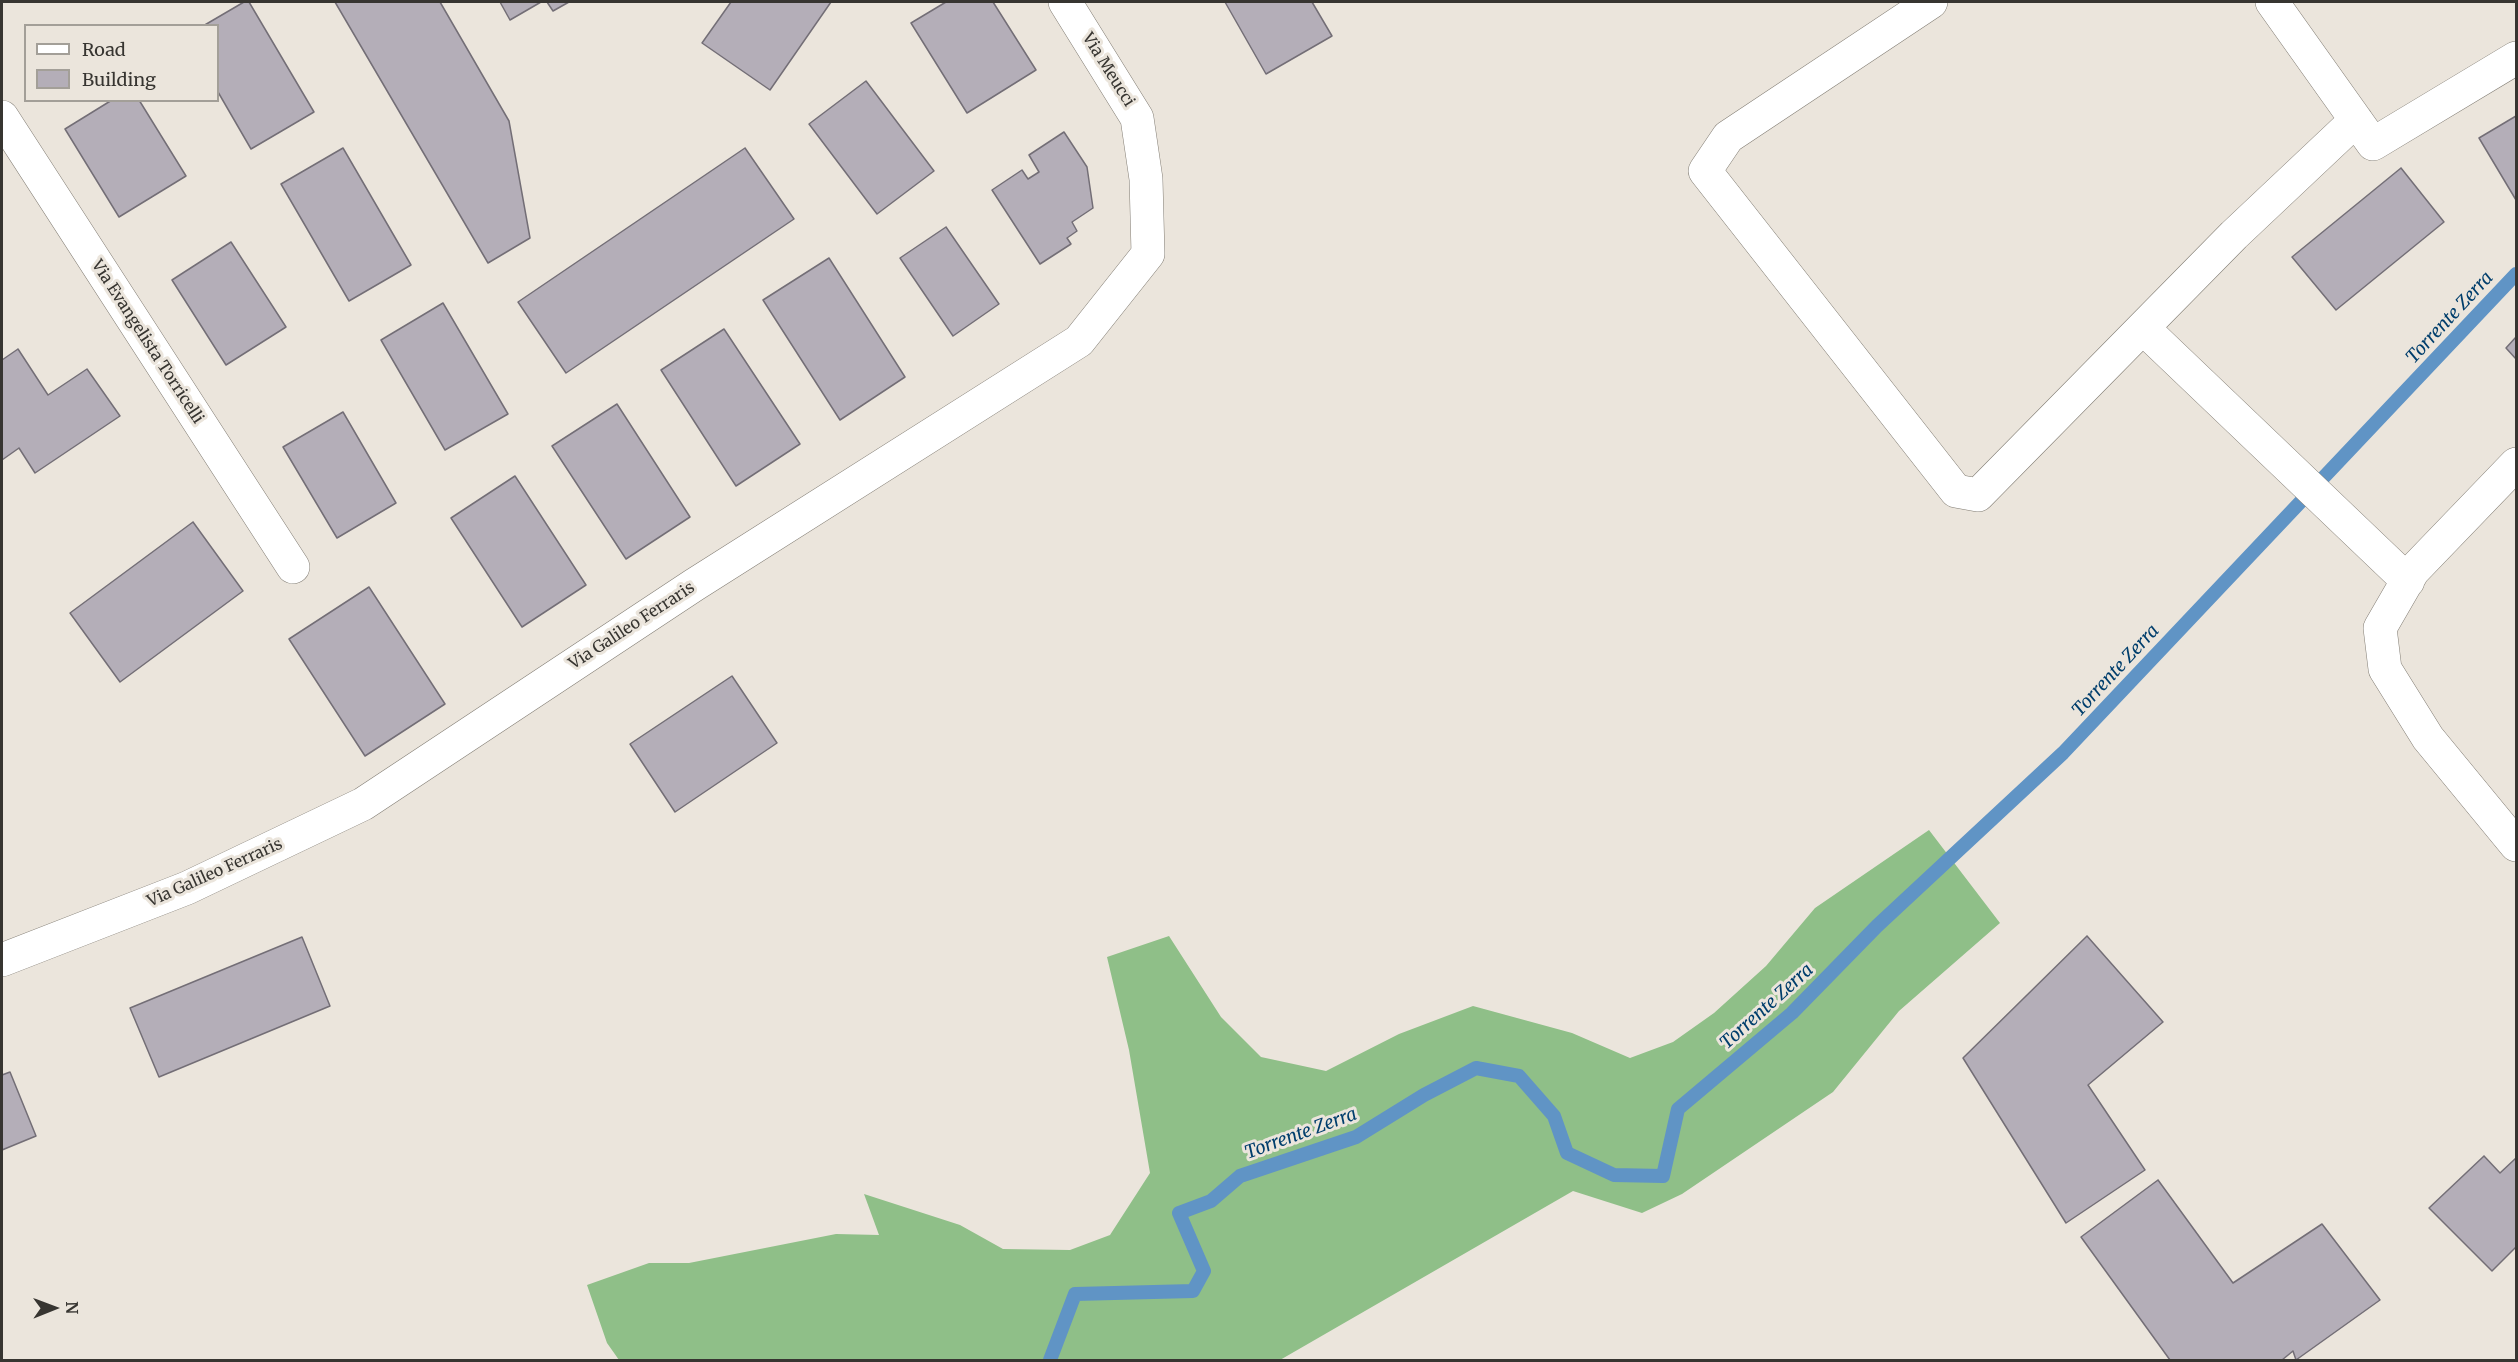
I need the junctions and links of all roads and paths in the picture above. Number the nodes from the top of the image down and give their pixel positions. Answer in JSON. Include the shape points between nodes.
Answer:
{"nodes":[{"id":1,"x":1065,"y":2,"type":"edge"},
{"id":2,"x":1931,"y":2,"type":"edge"},
{"id":3,"x":2272,"y":2,"type":"edge"},
{"id":4,"x":2517,"y":58,"type":"edge"},
{"id":5,"x":2,"y":117,"type":"edge"},
{"id":6,"x":2356,"y":120,"type":"junction"},
{"id":7,"x":1146,"y":178,"type":"joint"},
{"id":8,"x":2143,"y":328,"type":"junction"},
{"id":9,"x":2517,"y":464,"type":"edge"},
{"id":10,"x":293,"y":567,"type":"dead end"},
{"id":11,"x":2408,"y":581,"type":"junction"},
{"id":12,"x":2517,"y":845,"type":"edge"},
{"id":13,"x":2,"y":960,"type":"edge"}],
"edges":[{"from":1,"to":7,"type":"street","name":"Via Meucci","via":[[1137,118]]},
{"from":2,"to":8,"type":"street","via":[[1728,137],[1706,171],[1956,491],[1978,495]]},
{"from":3,"to":6,"type":"street"},
{"from":4,"to":6,"type":"street","via":[[2373,144]]},
{"from":5,"to":10,"type":"street","name":"Via Evangelista Torricelli"},
{"from":6,"to":8,"type":"street"},
{"from":7,"to":13,"type":"street","name":"Via Galileo Ferraris","via":[[1148,254],[1079,340],[694,585],[363,804],[187,888]]},
{"from":8,"to":11,"type":"street"},
{"from":9,"to":11,"type":"street","via":[[2413,571]]},
{"from":11,"to":12,"type":"street","via":[[2380,628],[2385,669],[2428,738]]}]}
